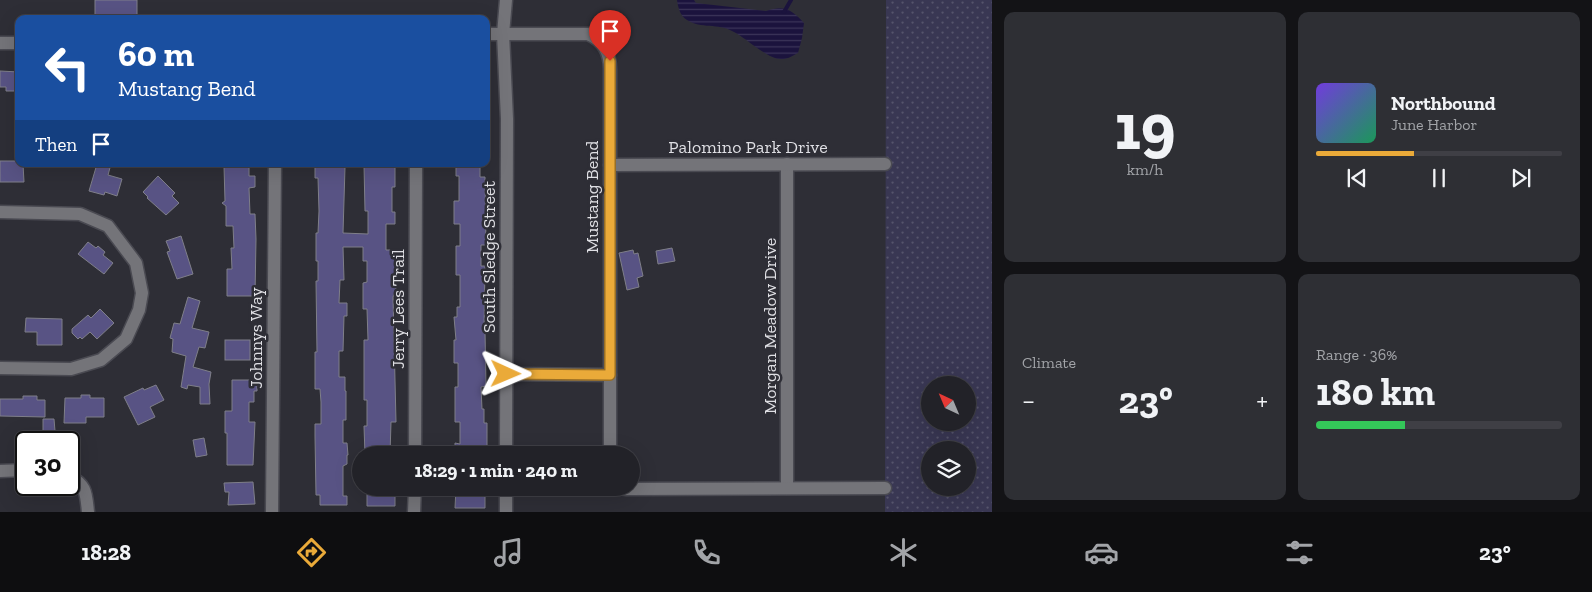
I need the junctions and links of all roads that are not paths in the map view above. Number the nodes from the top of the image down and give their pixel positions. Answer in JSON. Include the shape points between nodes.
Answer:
{"nodes":[{"id":1,"x":506,"y":0,"type":"edge"},
{"id":2,"x":490,"y":34,"type":"edge"},
{"id":3,"x":503,"y":34,"type":"junction"},
{"id":4,"x":0,"y":43,"type":"edge"},
{"id":5,"x":15,"y":43,"type":"edge"},
{"id":6,"x":610,"y":164,"type":"junction"},
{"id":7,"x":787,"y":164,"type":"junction"},
{"id":8,"x":886,"y":164,"type":"dead end"},
{"id":9,"x":275,"y":167,"type":"edge"},
{"id":10,"x":416,"y":167,"type":"edge"},
{"id":11,"x":0,"y":212,"type":"edge"},
{"id":12,"x":0,"y":368,"type":"edge"},
{"id":13,"x":506,"y":374,"type":"junction"},
{"id":14,"x":610,"y":375,"type":"junction"},
{"id":15,"x":415,"y":446,"type":"edge"},
{"id":16,"x":506,"y":446,"type":"edge"},
{"id":17,"x":610,"y":446,"type":"edge"},
{"id":18,"x":15,"y":470,"type":"edge"},
{"id":19,"x":0,"y":471,"type":"edge"},
{"id":20,"x":80,"y":485,"type":"edge"},
{"id":21,"x":787,"y":488,"type":"junction"},
{"id":22,"x":885,"y":488,"type":"dead end"},
{"id":23,"x":640,"y":489,"type":"edge"},
{"id":24,"x":414,"y":496,"type":"edge"},
{"id":25,"x":506,"y":496,"type":"edge"},
{"id":26,"x":88,"y":512,"type":"edge"},
{"id":27,"x":272,"y":512,"type":"edge"},
{"id":28,"x":414,"y":512,"type":"edge"},
{"id":29,"x":506,"y":512,"type":"edge"}],
"edges":[{"from":1,"to":3,"type":"street","name":"South Sledge Street"},
{"from":2,"to":3,"type":"street","name":"Mustang Bend"},
{"from":3,"to":6,"type":"street","name":"Mustang Bend","via":[[588,34],[605,48],[610,61]]},
{"from":3,"to":13,"type":"street","name":"South Sledge Street","via":[[507,119]]},
{"from":4,"to":5,"type":"street"},
{"from":6,"to":7,"type":"street","name":"Palomino Park Drive"},
{"from":6,"to":14,"type":"street","name":"Mustang Bend"},
{"from":7,"to":8,"type":"street","name":"Palomino Park Drive"},
{"from":7,"to":21,"type":"street","name":"Morgan Meadow Drive"},
{"from":9,"to":27,"type":"street","name":"Johnnys Way"},
{"from":10,"to":15,"type":"street","name":"Jerry Lees Trail"},
{"from":11,"to":12,"type":"street","via":[[80,214],[108,226],[136,263],[142,293],[140,310],[126,339],[101,360],[71,369]]},
{"from":13,"to":14,"type":"street"},
{"from":13,"to":16,"type":"street","name":"South Sledge Street"},
{"from":14,"to":17,"type":"street","name":"Mustang Bend"},
{"from":18,"to":19,"type":"street"},
{"from":20,"to":26,"type":"street","via":[[87,495]]},
{"from":21,"to":22,"type":"street"},
{"from":21,"to":23,"type":"street"},
{"from":24,"to":28,"type":"street"},
{"from":25,"to":29,"type":"street"}]}
